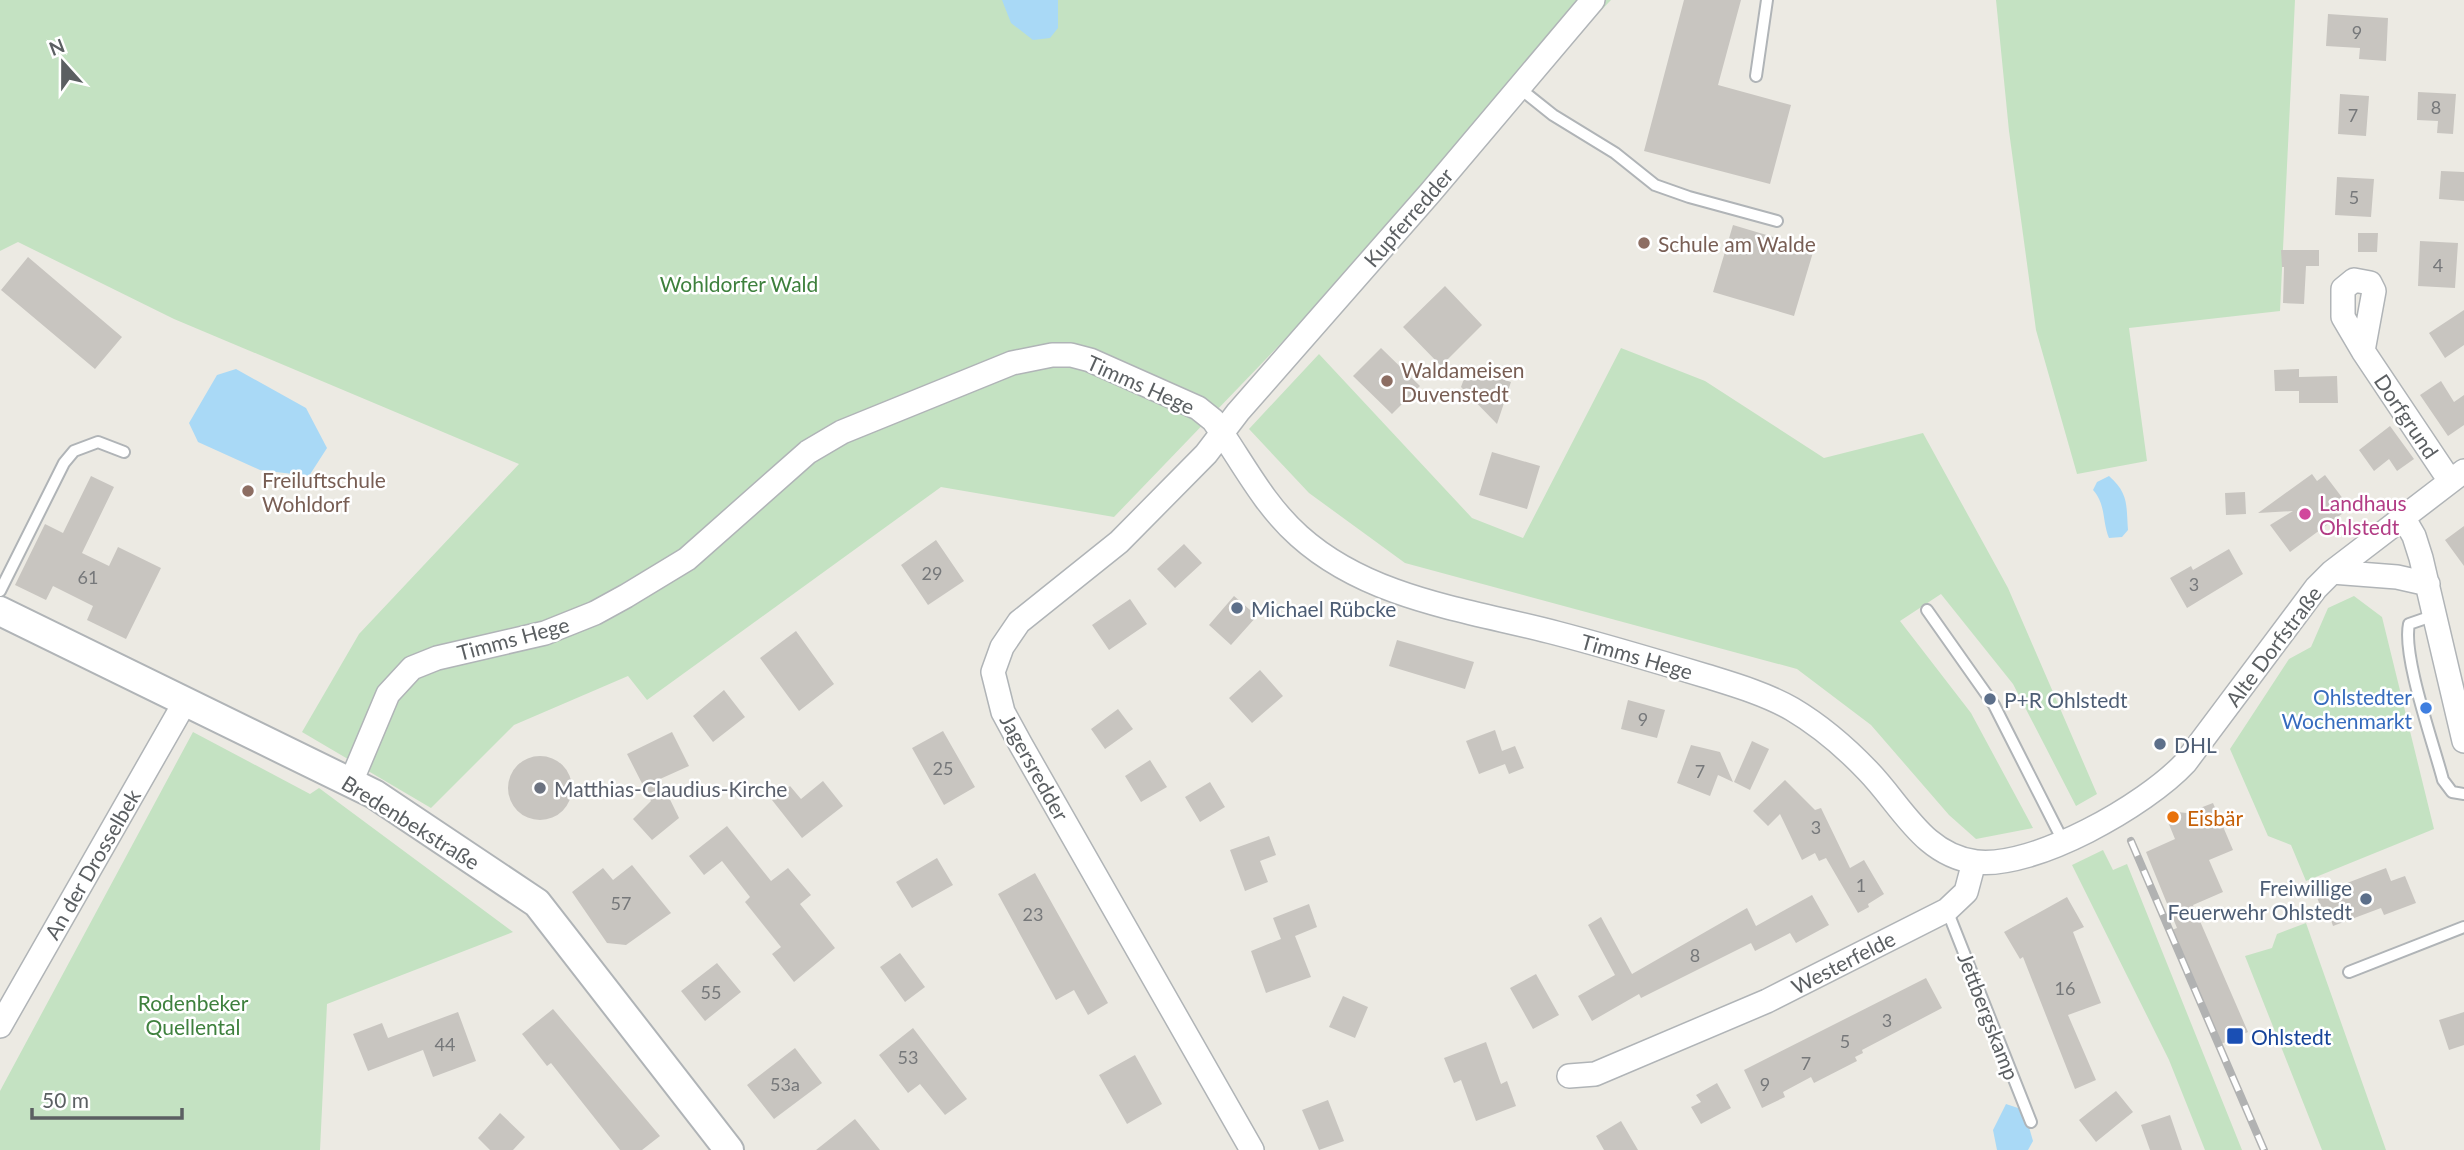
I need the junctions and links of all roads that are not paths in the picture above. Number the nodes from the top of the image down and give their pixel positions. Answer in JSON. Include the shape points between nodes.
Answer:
{"nodes":[{"id":1,"x":1593,"y":0,"type":"edge"},
{"id":2,"x":1767,"y":0,"type":"edge"},
{"id":3,"x":1756,"y":76,"type":"dead end"},
{"id":4,"x":1518,"y":87,"type":"junction"},
{"id":5,"x":1777,"y":221,"type":"dead end"},
{"id":6,"x":2363,"y":351,"type":"dead end"},
{"id":7,"x":1222,"y":433,"type":"junction"},
{"id":8,"x":124,"y":452,"type":"dead end"},
{"id":9,"x":2457,"y":476,"type":"edge"},
{"id":10,"x":2403,"y":517,"type":"junction"},
{"id":11,"x":2332,"y":572,"type":"junction"},
{"id":12,"x":2428,"y":584,"type":"junction"},
{"id":13,"x":0,"y":591,"type":"edge"},
{"id":14,"x":1927,"y":610,"type":"dead end"},
{"id":15,"x":0,"y":611,"type":"edge"},
{"id":16,"x":2435,"y":615,"type":"junction"},
{"id":17,"x":185,"y":702,"type":"junction"},
{"id":18,"x":2464,"y":741,"type":"edge"},
{"id":19,"x":351,"y":782,"type":"junction"},
{"id":20,"x":2464,"y":794,"type":"edge"},
{"id":21,"x":2063,"y":841,"type":"junction"},
{"id":22,"x":1973,"y":862,"type":"junction"},
{"id":23,"x":1947,"y":910,"type":"junction"},
{"id":24,"x":2464,"y":927,"type":"edge"},
{"id":25,"x":2349,"y":972,"type":"dead end"},
{"id":26,"x":0,"y":1026,"type":"edge"},
{"id":27,"x":1569,"y":1076,"type":"dead end"},
{"id":28,"x":2031,"y":1122,"type":"dead end"},
{"id":29,"x":729,"y":1150,"type":"edge"},
{"id":30,"x":1252,"y":1150,"type":"edge"}],
"edges":[{"from":1,"to":4,"type":"street","name":"Kupferredder"},
{"from":2,"to":3,"type":"lane"},
{"from":4,"to":5,"type":"lane","via":[[1655,185]]},
{"from":4,"to":7,"type":"street","name":"Kupferredder"},
{"from":6,"to":9,"type":"street","name":"Dorfgrund"},
{"from":7,"to":19,"type":"street","name":"Timms Hege","via":[[1213,420],[1184,400],[1072,355],[1033,357],[986,372],[825,441],[687,559],[595,613],[545,633],[437,657],[412,668],[388,694]]},
{"from":7,"to":22,"type":"street","name":"Timms Hege","via":[[1278,514],[1314,549],[1346,570],[1405,594],[1557,633],[1764,696],[1814,724],[1868,771],[1938,849]]},
{"from":7,"to":30,"type":"street","name":"Jagersredder","via":[[1119,542],[1019,622],[1002,647],[993,672],[1003,712]]},
{"from":8,"to":13,"type":"lane","via":[[98,442],[74,451]]},
{"from":9,"to":10,"type":"street","name":"Alte Dorfstraße"},
{"from":10,"to":11,"type":"street","name":"Alte Dorfstraße"},
{"from":10,"to":12,"type":"street","via":[[2414,536]]},
{"from":11,"to":12,"type":"street"},
{"from":11,"to":21,"type":"street","name":"Alte Dorfstraße","via":[[2172,777],[2144,799]]},
{"from":12,"to":16,"type":"street"},
{"from":14,"to":21,"type":"lane","via":[[1994,705]]},
{"from":15,"to":17,"type":"street","name":"Bredenbekstraße"},
{"from":16,"to":18,"type":"street"},
{"from":16,"to":20,"type":"lane","via":[[2409,624],[2407,634],[2443,780],[2452,792]]},
{"from":17,"to":19,"type":"street","name":"Bredenbekstraße"},
{"from":17,"to":26,"type":"street","name":"An der Drosselbek"},
{"from":19,"to":29,"type":"street","name":"Bredenbekstraße","via":[[537,903]]},
{"from":21,"to":22,"type":"street","via":[[2021,859]]},
{"from":22,"to":23,"type":"street","name":"Westerfelde","via":[[1966,892]]},
{"from":23,"to":27,"type":"street","name":"Westerfelde","via":[[1767,1000],[1595,1074]]},
{"from":23,"to":28,"type":"lane","name":"Jettbergskamp"},
{"from":24,"to":25,"type":"lane"}]}
